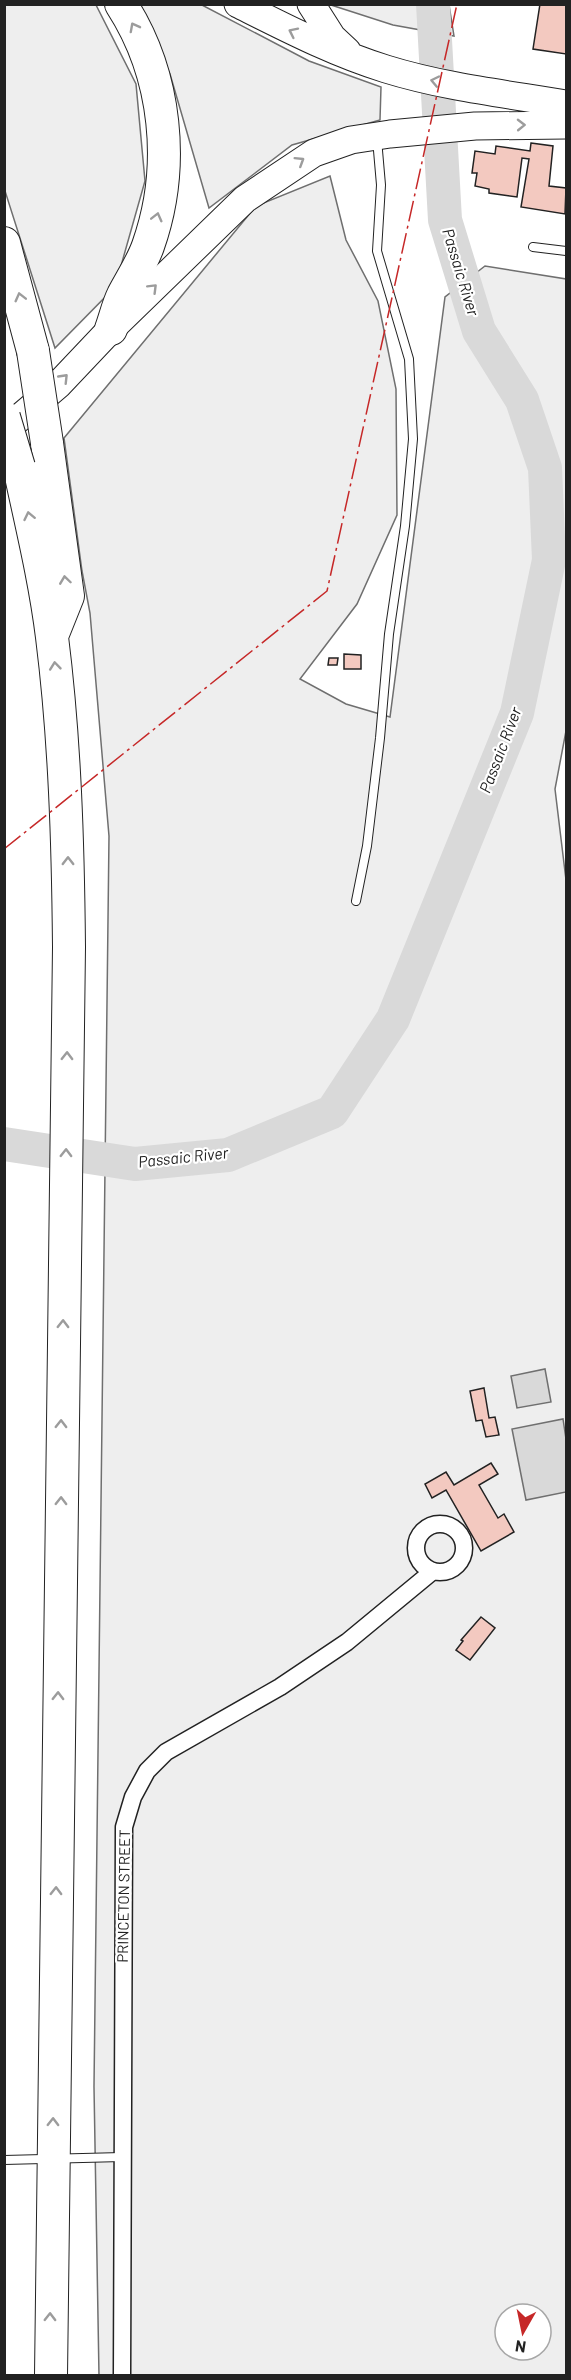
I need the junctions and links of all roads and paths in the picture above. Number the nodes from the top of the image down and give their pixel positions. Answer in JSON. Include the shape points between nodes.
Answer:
{"nodes":[{"id":1,"x":121,"y":4,"type":"edge"},
{"id":2,"x":238,"y":4,"type":"edge"},
{"id":3,"x":311,"y":4,"type":"edge"},
{"id":4,"x":354,"y":58,"type":"junction"},
{"id":5,"x":567,"y":104,"type":"edge"},
{"id":6,"x":567,"y":125,"type":"edge"},
{"id":7,"x":383,"y":135,"type":"junction"},
{"id":8,"x":4,"y":243,"type":"edge"},
{"id":9,"x":532,"y":247,"type":"dead end"},
{"id":10,"x":567,"y":251,"type":"edge"},
{"id":11,"x":111,"y":329,"type":"junction"},
{"id":12,"x":4,"y":417,"type":"edge"},
{"id":13,"x":4,"y":431,"type":"edge"},
{"id":14,"x":52,"y":636,"type":"junction"},
{"id":15,"x":356,"y":901,"type":"dead end"},
{"id":16,"x":433,"y":1571,"type":"dead end"},
{"id":17,"x":122,"y":2157,"type":"junction"},
{"id":18,"x":52,"y":2159,"type":"junction"},
{"id":19,"x":4,"y":2160,"type":"edge"},
{"id":20,"x":51,"y":2376,"type":"edge"},
{"id":21,"x":122,"y":2376,"type":"edge"}],
"edges":[{"from":11,"to":1,"type":"highway","one_way":true,"via":[[148,248],[159,210],[164,164],[161,110],[151,70]]},
{"from":4,"to":2,"type":"main road","one_way":true},
{"from":3,"to":4,"type":"main road","via":[[332,37]]},
{"from":5,"to":4,"type":"main road","one_way":true,"via":[[483,91]]},
{"from":7,"to":6,"type":"main road","one_way":true,"via":[[475,126]]},
{"from":11,"to":7,"type":"main road","one_way":true,"via":[[245,199],[314,153],[351,140]]},
{"from":7,"to":15,"type":"lane","via":[[377,251],[409,358],[413,439],[367,846]]},
{"from":14,"to":8,"type":"highway","one_way":true,"bridge":true,"via":[[68,596],[33,351]]},
{"from":9,"to":10,"type":"lane"},
{"from":13,"to":11,"type":"main road","one_way":true,"via":[[58,385]]},
{"from":14,"to":12,"type":"highway","one_way":true,"bridge":true,"via":[[19,467]]},
{"from":18,"to":14,"type":"highway","one_way":true,"via":[[68,842]]},
{"from":16,"to":17,"type":"street","name":"PRINCETON STREET","via":[[347,1642],[280,1687],[166,1752],[142,1780],[124,1827]]},
{"from":17,"to":18,"type":"lane"},
{"from":17,"to":21,"type":"street","name":"PRINCETON STREET"},
{"from":18,"to":19,"type":"lane"},
{"from":20,"to":18,"type":"highway","one_way":true}]}
